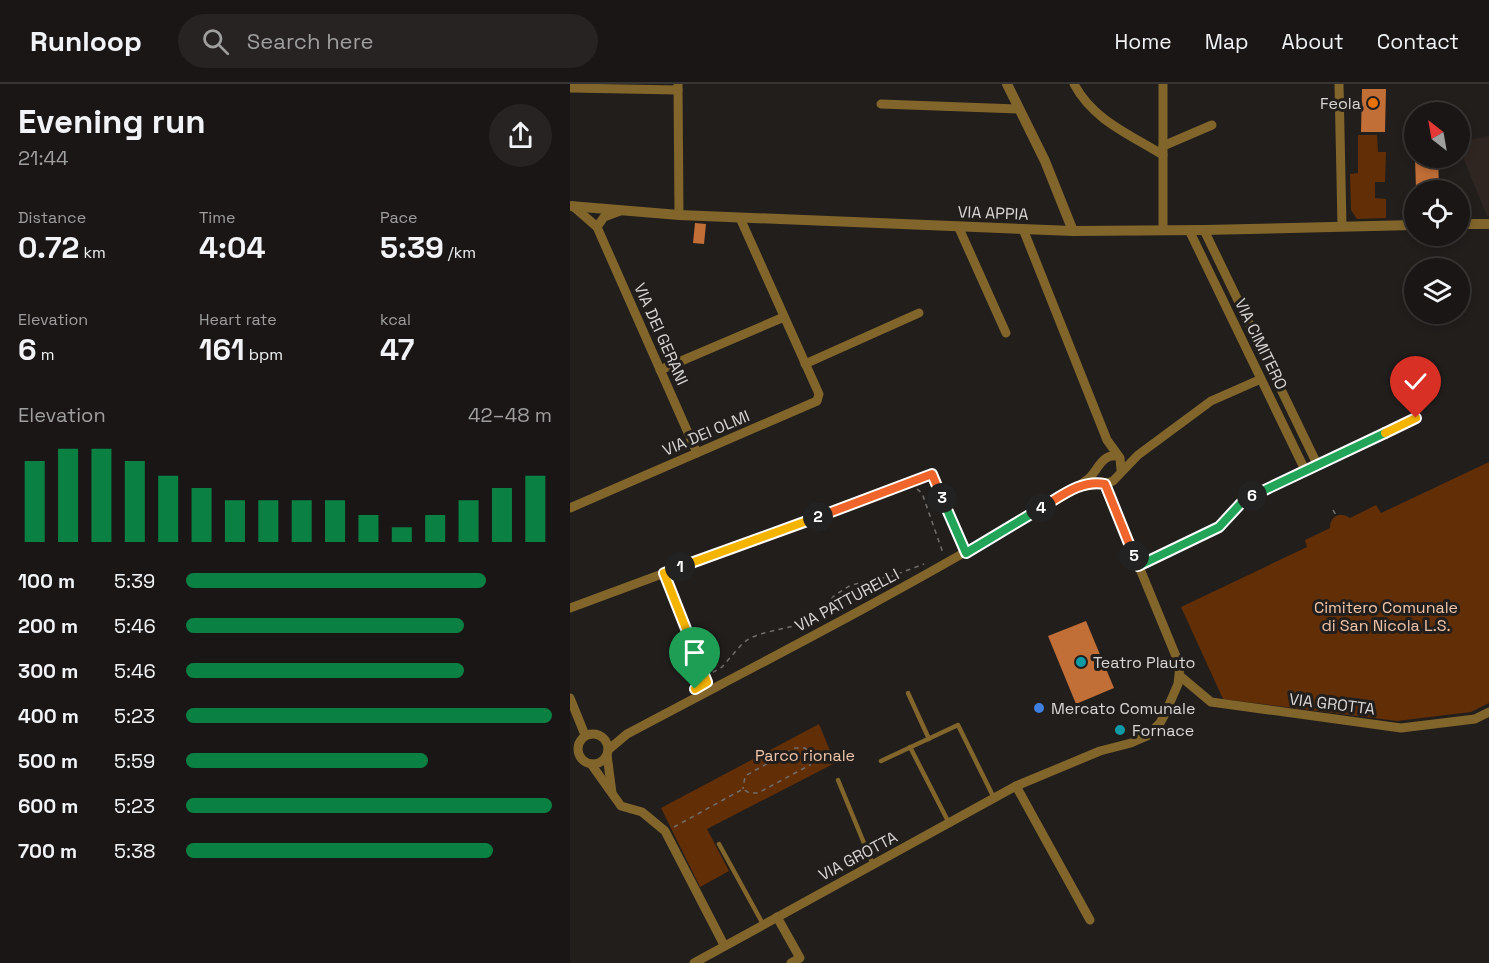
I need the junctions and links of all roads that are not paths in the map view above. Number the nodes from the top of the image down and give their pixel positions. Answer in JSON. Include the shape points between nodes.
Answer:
{"nodes":[{"id":1,"x":1007,"y":84,"type":"edge"},
{"id":2,"x":1074,"y":84,"type":"edge"},
{"id":3,"x":1163,"y":84,"type":"edge"},
{"id":4,"x":1339,"y":84,"type":"edge"},
{"id":5,"x":597,"y":86,"type":"edge"},
{"id":6,"x":678,"y":87,"type":"edge"},
{"id":7,"x":570,"y":88,"type":"edge"},
{"id":8,"x":881,"y":104,"type":"dead end"},
{"id":9,"x":1019,"y":109,"type":"junction"},
{"id":10,"x":1212,"y":125,"type":"dead end"},
{"id":11,"x":1163,"y":151,"type":"junction"},
{"id":12,"x":572,"y":206,"type":"edge"},
{"id":13,"x":620,"y":211,"type":"junction"},
{"id":14,"x":679,"y":215,"type":"junction"},
{"id":15,"x":740,"y":218,"type":"junction"},
{"id":16,"x":1470,"y":224,"type":"edge"},
{"id":17,"x":1489,"y":224,"type":"edge"},
{"id":18,"x":1404,"y":225,"type":"edge"},
{"id":19,"x":958,"y":226,"type":"junction"},
{"id":20,"x":1342,"y":226,"type":"junction"},
{"id":21,"x":597,"y":227,"type":"junction"},
{"id":22,"x":1023,"y":229,"type":"junction"},
{"id":23,"x":1163,"y":230,"type":"junction"},
{"id":24,"x":1189,"y":230,"type":"junction"},
{"id":25,"x":1204,"y":230,"type":"junction"},
{"id":26,"x":1073,"y":231,"type":"junction"},
{"id":27,"x":919,"y":313,"type":"dead end"},
{"id":28,"x":784,"y":317,"type":"junction"},
{"id":29,"x":1006,"y":333,"type":"dead end"},
{"id":30,"x":805,"y":364,"type":"junction"},
{"id":31,"x":660,"y":370,"type":"junction"},
{"id":32,"x":1261,"y":379,"type":"junction"},
{"id":33,"x":1416,"y":418,"type":"dead end"},
{"id":34,"x":1107,"y":440,"type":"junction"},
{"id":35,"x":697,"y":453,"type":"junction"},
{"id":36,"x":1138,"y":455,"type":"junction"},
{"id":37,"x":1119,"y":457,"type":"junction"},
{"id":38,"x":1106,"y":458,"type":"junction"},
{"id":39,"x":1318,"y":466,"type":"junction"},
{"id":40,"x":1097,"y":470,"type":"junction"},
{"id":41,"x":1121,"y":470,"type":"junction"},
{"id":42,"x":1306,"y":472,"type":"junction"},
{"id":43,"x":1106,"y":483,"type":"junction"},
{"id":44,"x":1077,"y":486,"type":"junction"},
{"id":45,"x":570,"y":508,"type":"edge"},
{"id":46,"x":966,"y":553,"type":"junction"},
{"id":47,"x":1138,"y":566,"type":"junction"},
{"id":48,"x":570,"y":608,"type":"edge"},
{"id":49,"x":1180,"y":676,"type":"junction"},
{"id":50,"x":908,"y":693,"type":"dead end"},
{"id":51,"x":570,"y":698,"type":"edge"},
{"id":52,"x":1489,"y":712,"type":"edge"},
{"id":53,"x":627,"y":734,"type":"junction"},
{"id":54,"x":583,"y":737,"type":"junction"},
{"id":55,"x":605,"y":739,"type":"junction"},
{"id":56,"x":929,"y":739,"type":"junction"},
{"id":57,"x":570,"y":745,"type":"edge"},
{"id":58,"x":910,"y":747,"type":"junction"},
{"id":59,"x":608,"y":752,"type":"junction"},
{"id":60,"x":574,"y":753,"type":"edge"},
{"id":61,"x":881,"y":761,"type":"dead end"},
{"id":62,"x":591,"y":764,"type":"junction"},
{"id":63,"x":838,"y":780,"type":"dead end"},
{"id":64,"x":1016,"y":786,"type":"junction"},
{"id":65,"x":612,"y":795,"type":"junction"},
{"id":66,"x":994,"y":798,"type":"junction"},
{"id":67,"x":949,"y":823,"type":"junction"},
{"id":68,"x":719,"y":844,"type":"dead end"},
{"id":69,"x":873,"y":865,"type":"junction"},
{"id":70,"x":777,"y":917,"type":"junction"},
{"id":71,"x":1090,"y":920,"type":"dead end"},
{"id":72,"x":763,"y":924,"type":"junction"},
{"id":73,"x":724,"y":945,"type":"junction"},
{"id":74,"x":700,"y":962,"type":"edge"},
{"id":75,"x":791,"y":963,"type":"edge"}],
"edges":[{"from":1,"to":9,"type":"street"},
{"from":2,"to":11,"type":"street","via":[[1095,114]]},
{"from":3,"to":11,"type":"street"},
{"from":4,"to":20,"type":"street"},
{"from":5,"to":6,"type":"street"},
{"from":5,"to":7,"type":"street"},
{"from":6,"to":14,"type":"street"},
{"from":8,"to":9,"type":"street"},
{"from":9,"to":26,"type":"street"},
{"from":10,"to":11,"type":"street"},
{"from":11,"to":23,"type":"street"},
{"from":12,"to":13,"type":"street","name":"VIA APPIA"},
{"from":12,"to":21,"type":"street","name":"VIA DEI GERANI"},
{"from":13,"to":14,"type":"street","name":"VIA APPIA"},
{"from":13,"to":21,"type":"street","via":[[604,217]]},
{"from":14,"to":15,"type":"street","name":"VIA APPIA"},
{"from":15,"to":19,"type":"street","name":"VIA APPIA"},
{"from":15,"to":28,"type":"street"},
{"from":16,"to":17,"type":"street"},
{"from":18,"to":20,"type":"street","name":"VIA APPIA"},
{"from":19,"to":22,"type":"street","name":"VIA APPIA"},
{"from":19,"to":29,"type":"street"},
{"from":20,"to":25,"type":"street","name":"VIA APPIA"},
{"from":21,"to":31,"type":"street","name":"VIA DEI GERANI"},
{"from":22,"to":26,"type":"street","name":"VIA APPIA"},
{"from":22,"to":34,"type":"street"},
{"from":23,"to":24,"type":"street","name":"VIA APPIA"},
{"from":23,"to":26,"type":"street","name":"VIA APPIA"},
{"from":24,"to":25,"type":"street","name":"VIA APPIA"},
{"from":24,"to":32,"type":"street","name":"VIA CIMITERO"},
{"from":25,"to":39,"type":"street","name":"VIA CIMITERO"},
{"from":27,"to":30,"type":"street"},
{"from":28,"to":30,"type":"street"},
{"from":28,"to":31,"type":"street"},
{"from":30,"to":35,"type":"street","name":"VIA DEI OLMI","via":[[819,394],[817,401]]},
{"from":31,"to":35,"type":"street","name":"VIA DEI GERANI"},
{"from":32,"to":36,"type":"street","via":[[1211,401]]},
{"from":32,"to":42,"type":"street","name":"VIA CIMITERO"},
{"from":33,"to":39,"type":"street"},
{"from":34,"to":37,"type":"street"},
{"from":34,"to":38,"type":"street"},
{"from":35,"to":45,"type":"street","name":"VIA DEI OLMI"},
{"from":36,"to":37,"type":"street"},
{"from":36,"to":41,"type":"street"},
{"from":37,"to":38,"type":"street"},
{"from":37,"to":41,"type":"street"},
{"from":38,"to":40,"type":"street","name":"VIA PATTURELLI"},
{"from":39,"to":42,"type":"street"},
{"from":40,"to":43,"type":"street","via":[[1097,478]]},
{"from":40,"to":44,"type":"street","name":"VIA PATTURELLI"},
{"from":41,"to":43,"type":"street"},
{"from":42,"to":47,"type":"street","via":[[1244,500],[1219,527]]},
{"from":43,"to":44,"type":"street","name":"VIA PATTURELLI"},
{"from":43,"to":47,"type":"street"},
{"from":44,"to":46,"type":"street","name":"VIA PATTURELLI"},
{"from":46,"to":48,"type":"street","via":[[932,474]]},
{"from":46,"to":53,"type":"street","name":"VIA PATTURELLI"},
{"from":47,"to":49,"type":"street","via":[[1176,656]]},
{"from":49,"to":52,"type":"street","name":"VIA GROTTA","via":[[1211,702],[1401,728],[1475,719]]},
{"from":49,"to":64,"type":"street","name":"VIA GROTTA","via":[[1165,714],[1147,736]]},
{"from":50,"to":56,"type":"lane"},
{"from":51,"to":54,"type":"street"},
{"from":53,"to":55,"type":"street","name":"VIA PATTURELLI"},
{"from":53,"to":59,"type":"street","name":"VIA PATTURELLI"},
{"from":54,"to":55,"type":"street","via":[[598,734]]},
{"from":54,"to":57,"type":"street"},
{"from":54,"to":60,"type":"street"},
{"from":55,"to":59,"type":"street"},
{"from":56,"to":58,"type":"lane"},
{"from":56,"to":66,"type":"lane","via":[[958,725]]},
{"from":58,"to":61,"type":"lane"},
{"from":58,"to":67,"type":"lane"},
{"from":59,"to":62,"type":"street","via":[[601,762]]},
{"from":59,"to":65,"type":"street"},
{"from":60,"to":62,"type":"street"},
{"from":62,"to":65,"type":"street"},
{"from":63,"to":69,"type":"lane"},
{"from":64,"to":66,"type":"street","name":"VIA GROTTA"},
{"from":64,"to":71,"type":"street"},
{"from":65,"to":73,"type":"street","via":[[621,806],[642,812],[665,831]]},
{"from":66,"to":67,"type":"street","name":"VIA GROTTA"},
{"from":67,"to":69,"type":"street","name":"VIA GROTTA"},
{"from":68,"to":72,"type":"lane"},
{"from":69,"to":70,"type":"street","name":"VIA GROTTA"},
{"from":70,"to":72,"type":"street","name":"VIA GROTTA"},
{"from":70,"to":75,"type":"street","via":[[800,958]]},
{"from":72,"to":73,"type":"street","name":"VIA GROTTA"},
{"from":73,"to":74,"type":"street","name":"VIA GROTTA"}]}
